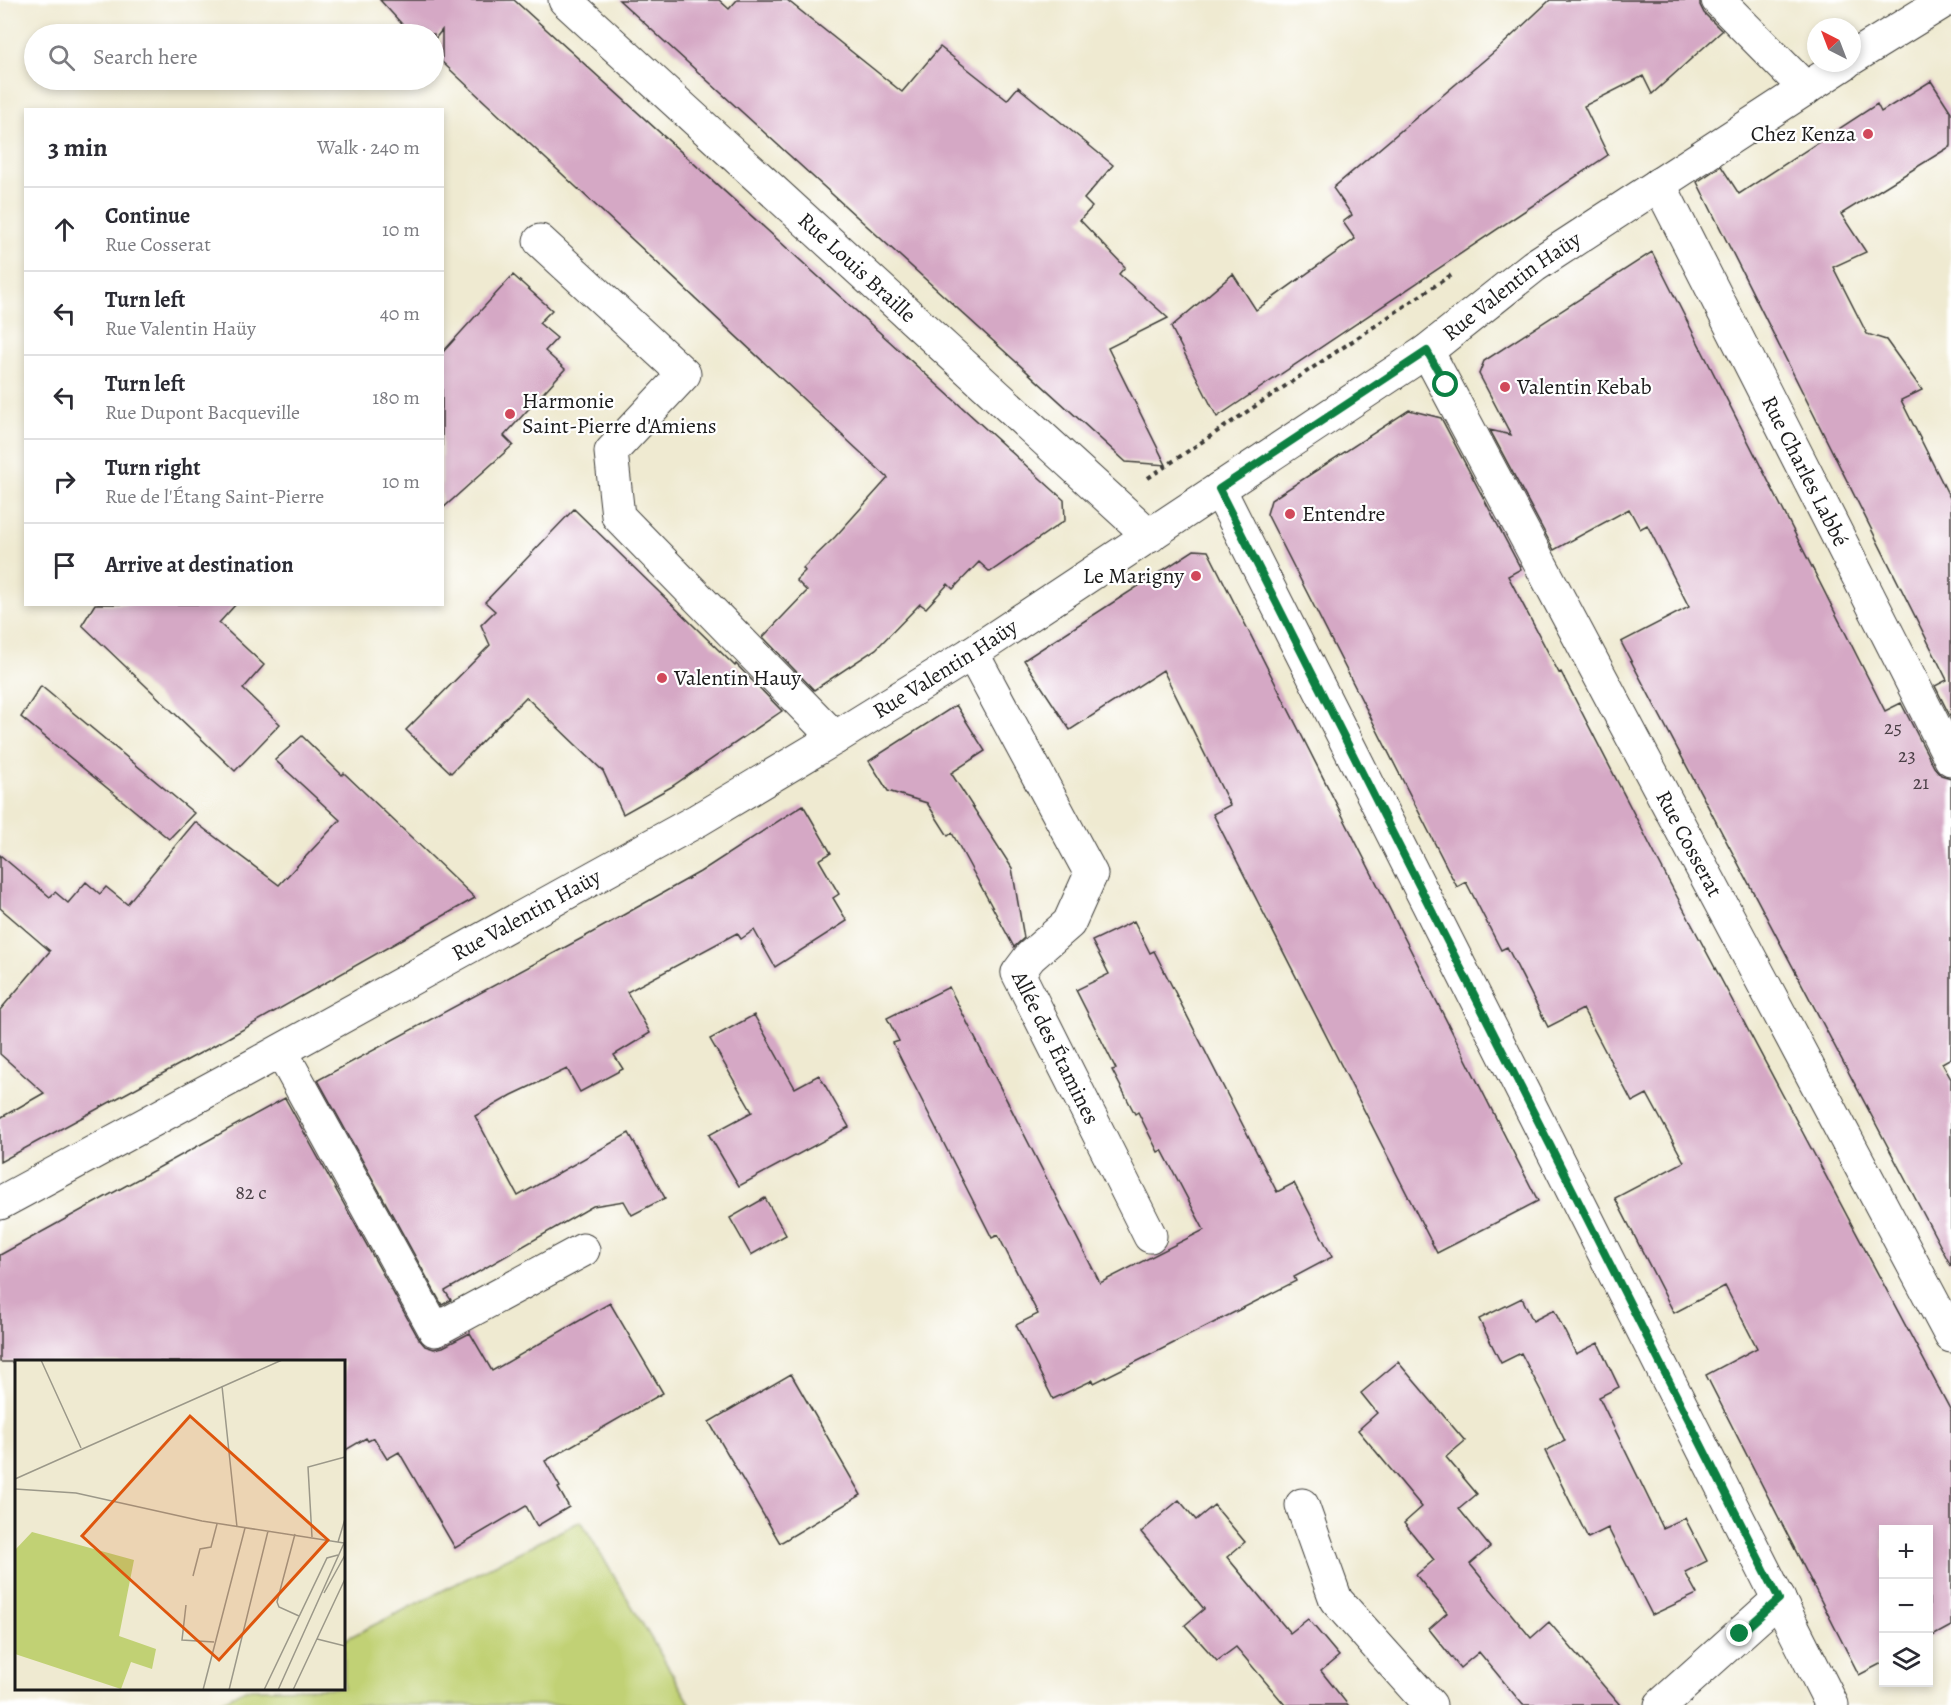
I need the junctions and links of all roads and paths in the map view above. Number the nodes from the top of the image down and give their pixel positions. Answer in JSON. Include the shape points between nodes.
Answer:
{"nodes":[{"id":1,"x":565,"y":0,"type":"edge"},
{"id":2,"x":1718,"y":0,"type":"edge"},
{"id":3,"x":1946,"y":0,"type":"edge"},
{"id":4,"x":1861,"y":52,"type":"edge"},
{"id":5,"x":1831,"y":72,"type":"edge"},
{"id":6,"x":1806,"y":88,"type":"junction"},
{"id":7,"x":1659,"y":184,"type":"junction"},
{"id":8,"x":540,"y":241,"type":"dead end"},
{"id":9,"x":1458,"y":271,"type":"dead end"},
{"id":10,"x":1427,"y":351,"type":"junction"},
{"id":11,"x":1219,"y":489,"type":"junction"},
{"id":12,"x":1113,"y":501,"type":"junction"},
{"id":13,"x":1150,"y":536,"type":"junction"},
{"id":14,"x":972,"y":653,"type":"junction"},
{"id":15,"x":835,"y":738,"type":"junction"},
{"id":16,"x":1951,"y":759,"type":"edge"},
{"id":17,"x":281,"y":1051,"type":"junction"},
{"id":18,"x":0,"y":1203,"type":"edge"},
{"id":19,"x":1150,"y":1236,"type":"dead end"},
{"id":20,"x":583,"y":1250,"type":"dead end"},
{"id":21,"x":1951,"y":1336,"type":"edge"},
{"id":22,"x":1302,"y":1505,"type":"dead end"},
{"id":23,"x":1779,"y":1599,"type":"junction"},
{"id":24,"x":1430,"y":1705,"type":"edge"},
{"id":25,"x":1661,"y":1705,"type":"edge"},
{"id":26,"x":1832,"y":1705,"type":"edge"}],
"edges":[{"from":1,"to":12,"type":"street","name":"Rue Louis Braille"},
{"from":2,"to":6,"type":"street"},
{"from":3,"to":4,"type":"street"},
{"from":5,"to":6,"type":"street","name":"Rue Valentin Haüy"},
{"from":6,"to":7,"type":"street","name":"Rue Valentin Haüy"},
{"from":7,"to":10,"type":"street","name":"Rue Valentin Haüy","via":[[1534,266]]},
{"from":7,"to":16,"type":"street","name":"Rue Charles Labbé"},
{"from":8,"to":15,"type":"street","via":[[684,374],[611,452],[618,516]]},
{"from":9,"to":12,"type":"path"},
{"from":10,"to":11,"type":"street","name":"Rue Valentin Haüy"},
{"from":10,"to":21,"type":"street","name":"Rue Cosserat"},
{"from":11,"to":13,"type":"street","name":"Rue Valentin Haüy"},
{"from":11,"to":23,"type":"street"},
{"from":12,"to":13,"type":"street","name":"Rue Louis Braille"},
{"from":13,"to":14,"type":"street","name":"Rue Valentin Haüy"},
{"from":14,"to":15,"type":"street","name":"Rue Valentin Haüy"},
{"from":14,"to":19,"type":"street","name":"Allée des Étamines","via":[[1090,874],[1069,923],[1030,957],[1018,973]]},
{"from":15,"to":17,"type":"street","name":"Rue Valentin Haüy","via":[[698,820]]},
{"from":17,"to":18,"type":"street","name":"Rue Valentin Haüy"},
{"from":17,"to":20,"type":"street","via":[[435,1330]]},
{"from":22,"to":24,"type":"street","via":[[1336,1600]]},
{"from":23,"to":25,"type":"street"},
{"from":23,"to":26,"type":"street"}]}
